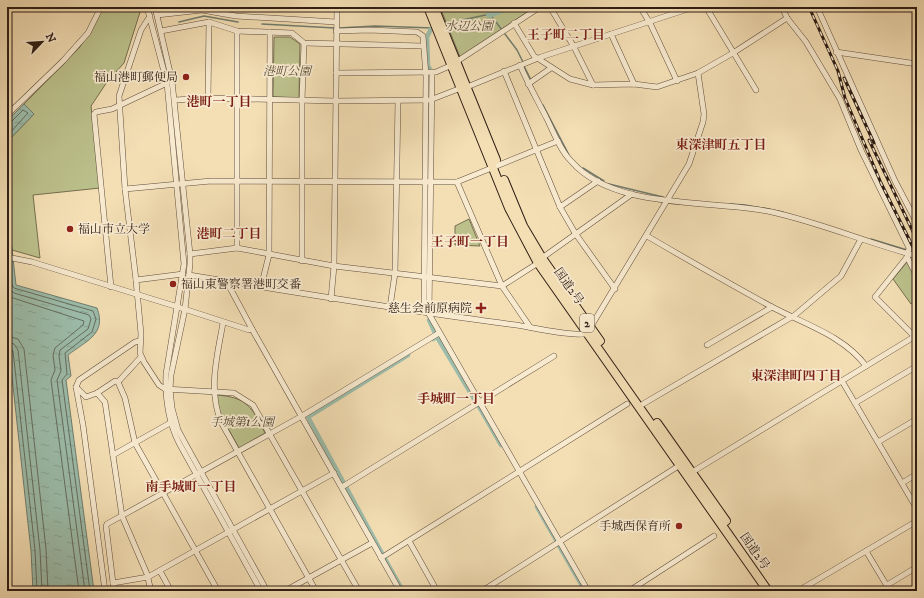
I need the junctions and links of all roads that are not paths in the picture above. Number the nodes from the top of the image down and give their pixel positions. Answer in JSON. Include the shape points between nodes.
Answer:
{"nodes":[{"id":1,"x":101,"y":7,"type":"edge"},
{"id":2,"x":148,"y":7,"type":"edge"},
{"id":3,"x":155,"y":7,"type":"edge"},
{"id":4,"x":337,"y":7,"type":"edge"},
{"id":5,"x":428,"y":7,"type":"edge"},
{"id":6,"x":434,"y":7,"type":"edge"},
{"id":7,"x":540,"y":7,"type":"edge"},
{"id":8,"x":550,"y":7,"type":"edge"},
{"id":9,"x":640,"y":7,"type":"edge"},
{"id":10,"x":694,"y":7,"type":"edge"},
{"id":11,"x":706,"y":7,"type":"edge"},
{"id":12,"x":782,"y":7,"type":"edge"},
{"id":13,"x":817,"y":7,"type":"edge"},
{"id":14,"x":157,"y":15,"type":"junction"},
{"id":15,"x":150,"y":16,"type":"junction"},
{"id":16,"x":435,"y":18,"type":"junction"},
{"id":17,"x":787,"y":18,"type":"junction"},
{"id":18,"x":209,"y":22,"type":"junction"},
{"id":19,"x":336,"y":22,"type":"junction"},
{"id":20,"x":514,"y":23,"type":"junction"},
{"id":21,"x":650,"y":23,"type":"junction"},
{"id":22,"x":336,"y":30,"type":"junction"},
{"id":23,"x":161,"y":31,"type":"junction"},
{"id":24,"x":237,"y":31,"type":"junction"},
{"id":25,"x":270,"y":32,"type":"junction"},
{"id":26,"x":611,"y":34,"type":"junction"},
{"id":27,"x":304,"y":43,"type":"junction"},
{"id":28,"x":336,"y":43,"type":"junction"},
{"id":29,"x":423,"y":46,"type":"junction"},
{"id":30,"x":574,"y":47,"type":"junction"},
{"id":31,"x":836,"y":52,"type":"junction"},
{"id":32,"x":733,"y":53,"type":"junction"},
{"id":33,"x":537,"y":58,"type":"junction"},
{"id":34,"x":454,"y":64,"type":"junction"},
{"id":35,"x":917,"y":64,"type":"edge"},
{"id":36,"x":520,"y":65,"type":"junction"},
{"id":37,"x":551,"y":68,"type":"junction"},
{"id":38,"x":504,"y":71,"type":"junction"},
{"id":39,"x":429,"y":72,"type":"junction"},
{"id":40,"x":336,"y":73,"type":"junction"},
{"id":41,"x":698,"y":73,"type":"junction"},
{"id":42,"x":677,"y":81,"type":"junction"},
{"id":43,"x":167,"y":83,"type":"junction"},
{"id":44,"x":528,"y":84,"type":"junction"},
{"id":45,"x":634,"y":84,"type":"junction"},
{"id":46,"x":593,"y":85,"type":"junction"},
{"id":47,"x":464,"y":87,"type":"junction"},
{"id":48,"x":756,"y":90,"type":"dead end"},
{"id":49,"x":208,"y":98,"type":"junction"},
{"id":50,"x":237,"y":99,"type":"junction"},
{"id":51,"x":175,"y":100,"type":"junction"},
{"id":52,"x":270,"y":100,"type":"junction"},
{"id":53,"x":428,"y":100,"type":"junction"},
{"id":54,"x":302,"y":101,"type":"junction"},
{"id":55,"x":336,"y":101,"type":"junction"},
{"id":56,"x":398,"y":101,"type":"junction"},
{"id":57,"x":119,"y":105,"type":"junction"},
{"id":58,"x":7,"y":115,"type":"edge"},
{"id":59,"x":558,"y":141,"type":"junction"},
{"id":60,"x":536,"y":150,"type":"junction"},
{"id":61,"x":496,"y":166,"type":"junction"},
{"id":62,"x":268,"y":180,"type":"junction"},
{"id":63,"x":302,"y":180,"type":"junction"},
{"id":64,"x":336,"y":180,"type":"junction"},
{"id":65,"x":236,"y":181,"type":"junction"},
{"id":66,"x":396,"y":181,"type":"junction"},
{"id":67,"x":427,"y":181,"type":"junction"},
{"id":68,"x":598,"y":181,"type":"junction"},
{"id":69,"x":457,"y":182,"type":"junction"},
{"id":70,"x":180,"y":184,"type":"junction"},
{"id":71,"x":125,"y":189,"type":"junction"},
{"id":72,"x":632,"y":194,"type":"junction"},
{"id":73,"x":668,"y":200,"type":"junction"},
{"id":74,"x":560,"y":208,"type":"junction"},
{"id":75,"x":917,"y":223,"type":"edge"},
{"id":76,"x":575,"y":233,"type":"junction"},
{"id":77,"x":647,"y":236,"type":"junction"},
{"id":78,"x":861,"y":239,"type":"junction"},
{"id":79,"x":237,"y":248,"type":"junction"},
{"id":80,"x":190,"y":254,"type":"junction"},
{"id":81,"x":269,"y":255,"type":"junction"},
{"id":82,"x":908,"y":255,"type":"junction"},
{"id":83,"x":917,"y":256,"type":"edge"},
{"id":84,"x":7,"y":257,"type":"edge"},
{"id":85,"x":540,"y":260,"type":"junction"},
{"id":86,"x":302,"y":261,"type":"junction"},
{"id":87,"x":334,"y":266,"type":"junction"},
{"id":88,"x":395,"y":273,"type":"junction"},
{"id":89,"x":186,"y":274,"type":"junction"},
{"id":90,"x":917,"y":276,"type":"edge"},
{"id":91,"x":426,"y":277,"type":"junction"},
{"id":92,"x":136,"y":280,"type":"junction"},
{"id":93,"x":230,"y":281,"type":"junction"},
{"id":94,"x":502,"y":286,"type":"junction"},
{"id":95,"x":110,"y":287,"type":"junction"},
{"id":96,"x":261,"y":287,"type":"junction"},
{"id":97,"x":615,"y":289,"type":"junction"},
{"id":98,"x":137,"y":295,"type":"junction"},
{"id":99,"x":331,"y":299,"type":"junction"},
{"id":100,"x":178,"y":307,"type":"junction"},
{"id":101,"x":390,"y":307,"type":"junction"},
{"id":102,"x":772,"y":307,"type":"junction"},
{"id":103,"x":184,"y":309,"type":"junction"},
{"id":104,"x":427,"y":313,"type":"junction"},
{"id":105,"x":793,"y":317,"type":"junction"},
{"id":106,"x":223,"y":323,"type":"junction"},
{"id":107,"x":530,"y":327,"type":"junction"},
{"id":108,"x":252,"y":329,"type":"junction"},
{"id":109,"x":589,"y":331,"type":"junction"},
{"id":110,"x":439,"y":332,"type":"junction"},
{"id":111,"x":916,"y":337,"type":"edge"},
{"id":112,"x":140,"y":341,"type":"junction"},
{"id":113,"x":707,"y":345,"type":"dead end"},
{"id":114,"x":554,"y":356,"type":"dead end"},
{"id":115,"x":142,"y":357,"type":"junction"},
{"id":116,"x":866,"y":366,"type":"junction"},
{"id":117,"x":917,"y":366,"type":"edge"},
{"id":118,"x":842,"y":381,"type":"junction"},
{"id":119,"x":118,"y":382,"type":"junction"},
{"id":120,"x":76,"y":387,"type":"junction"},
{"id":121,"x":168,"y":389,"type":"junction"},
{"id":122,"x":213,"y":390,"type":"junction"},
{"id":123,"x":97,"y":394,"type":"junction"},
{"id":124,"x":480,"y":402,"type":"junction"},
{"id":125,"x":855,"y":403,"type":"junction"},
{"id":126,"x":627,"y":404,"type":"dead end"},
{"id":127,"x":643,"y":404,"type":"junction"},
{"id":128,"x":302,"y":416,"type":"junction"},
{"id":129,"x":917,"y":419,"type":"edge"},
{"id":130,"x":170,"y":423,"type":"junction"},
{"id":131,"x":270,"y":434,"type":"junction"},
{"id":132,"x":878,"y":442,"type":"junction"},
{"id":133,"x":135,"y":443,"type":"junction"},
{"id":134,"x":237,"y":451,"type":"junction"},
{"id":135,"x":113,"y":455,"type":"junction"},
{"id":136,"x":680,"y":465,"type":"junction"},
{"id":137,"x":520,"y":471,"type":"junction"},
{"id":138,"x":199,"y":473,"type":"junction"},
{"id":139,"x":334,"y":473,"type":"junction"},
{"id":140,"x":689,"y":474,"type":"junction"},
{"id":141,"x":917,"y":474,"type":"edge"},
{"id":142,"x":902,"y":483,"type":"junction"},
{"id":143,"x":342,"y":487,"type":"junction"},
{"id":144,"x":302,"y":491,"type":"junction"},
{"id":145,"x":163,"y":493,"type":"junction"},
{"id":146,"x":917,"y":509,"type":"edge"},
{"id":147,"x":271,"y":510,"type":"junction"},
{"id":148,"x":122,"y":516,"type":"junction"},
{"id":149,"x":917,"y":521,"type":"edge"},
{"id":150,"x":231,"y":532,"type":"junction"},
{"id":151,"x":714,"y":536,"type":"dead end"},
{"id":152,"x":409,"y":541,"type":"junction"},
{"id":153,"x":559,"y":541,"type":"junction"},
{"id":154,"x":372,"y":543,"type":"junction"},
{"id":155,"x":195,"y":551,"type":"junction"},
{"id":156,"x":866,"y":551,"type":"junction"},
{"id":157,"x":381,"y":558,"type":"junction"},
{"id":158,"x":341,"y":560,"type":"junction"},
{"id":159,"x":917,"y":567,"type":"edge"},
{"id":160,"x":160,"y":571,"type":"junction"},
{"id":161,"x":148,"y":577,"type":"junction"},
{"id":162,"x":309,"y":577,"type":"junction"},
{"id":163,"x":113,"y":583,"type":"junction"},
{"id":164,"x":887,"y":585,"type":"junction"},
{"id":165,"x":105,"y":591,"type":"edge"},
{"id":166,"x":114,"y":591,"type":"edge"},
{"id":167,"x":151,"y":591,"type":"edge"},
{"id":168,"x":171,"y":591,"type":"edge"},
{"id":169,"x":218,"y":591,"type":"edge"},
{"id":170,"x":261,"y":591,"type":"edge"},
{"id":171,"x":268,"y":591,"type":"edge"},
{"id":172,"x":285,"y":591,"type":"edge"},
{"id":173,"x":316,"y":591,"type":"edge"},
{"id":174,"x":358,"y":591,"type":"edge"},
{"id":175,"x":400,"y":591,"type":"edge"},
{"id":176,"x":437,"y":591,"type":"edge"},
{"id":177,"x":482,"y":591,"type":"edge"},
{"id":178,"x":588,"y":591,"type":"edge"},
{"id":179,"x":629,"y":591,"type":"edge"},
{"id":180,"x":768,"y":591,"type":"edge"},
{"id":181,"x":775,"y":591,"type":"edge"},
{"id":182,"x":798,"y":591,"type":"edge"},
{"id":183,"x":890,"y":591,"type":"edge"}],
"edges":[{"from":1,"to":58,"type":"street","via":[[88,33]]},
{"from":2,"to":15,"type":"street"},
{"from":3,"to":14,"type":"street"},
{"from":4,"to":19,"type":"street"},
{"from":5,"to":16,"type":"highway","name":"国道2号","number":"2"},
{"from":6,"to":16,"type":"highway","name":"国道2号","number":"2"},
{"from":7,"to":20,"type":"street"},
{"from":8,"to":30,"type":"street"},
{"from":9,"to":21,"type":"street"},
{"from":10,"to":21,"type":"street"},
{"from":11,"to":32,"type":"street"},
{"from":12,"to":17,"type":"street"},
{"from":13,"to":31,"type":"street"},
{"from":14,"to":19,"type":"street","via":[[202,10],[236,16]]},
{"from":14,"to":23,"type":"street"},
{"from":15,"to":43,"type":"street"},
{"from":15,"to":57,"type":"street","via":[[141,30],[119,96]]},
{"from":16,"to":34,"type":"highway","name":"国道2号","number":"2"},
{"from":17,"to":32,"type":"street"},
{"from":17,"to":82,"type":"street","via":[[809,47],[840,99],[861,150],[909,248]]},
{"from":18,"to":23,"type":"street"},
{"from":18,"to":24,"type":"street"},
{"from":18,"to":49,"type":"street"},
{"from":19,"to":22,"type":"street"},
{"from":20,"to":33,"type":"street"},
{"from":20,"to":34,"type":"street"},
{"from":21,"to":26,"type":"street"},
{"from":21,"to":42,"type":"street"},
{"from":22,"to":28,"type":"street"},
{"from":22,"to":29,"type":"street","via":[[418,32],[423,36]]},
{"from":23,"to":51,"type":"street"},
{"from":24,"to":25,"type":"street"},
{"from":24,"to":50,"type":"street"},
{"from":25,"to":27,"type":"street","via":[[292,33]]},
{"from":25,"to":52,"type":"street"},
{"from":26,"to":30,"type":"street"},
{"from":26,"to":45,"type":"street"},
{"from":27,"to":28,"type":"street"},
{"from":27,"to":54,"type":"street"},
{"from":28,"to":29,"type":"street"},
{"from":28,"to":40,"type":"street"},
{"from":29,"to":39,"type":"street"},
{"from":30,"to":33,"type":"street"},
{"from":30,"to":46,"type":"street"},
{"from":31,"to":35,"type":"street"},
{"from":31,"to":75,"type":"street"},
{"from":32,"to":41,"type":"street"},
{"from":32,"to":48,"type":"street"},
{"from":33,"to":36,"type":"street"},
{"from":33,"to":37,"type":"street"},
{"from":34,"to":39,"type":"street","via":[[436,72]]},
{"from":34,"to":47,"type":"highway","name":"国道2号","number":"2"},
{"from":36,"to":38,"type":"street"},
{"from":36,"to":44,"type":"street"},
{"from":37,"to":44,"type":"street"},
{"from":37,"to":46,"type":"street","via":[[570,79]]},
{"from":38,"to":47,"type":"street"},
{"from":38,"to":60,"type":"street"},
{"from":39,"to":40,"type":"street"},
{"from":39,"to":53,"type":"street"},
{"from":40,"to":55,"type":"street"},
{"from":41,"to":42,"type":"street"},
{"from":41,"to":73,"type":"street","via":[[703,122],[689,164]]},
{"from":42,"to":45,"type":"street","via":[[657,87]]},
{"from":43,"to":57,"type":"street"},
{"from":43,"to":70,"type":"street"},
{"from":44,"to":59,"type":"street"},
{"from":45,"to":46,"type":"street"},
{"from":47,"to":53,"type":"street"},
{"from":47,"to":61,"type":"highway","name":"国道2号","number":"2"},
{"from":49,"to":50,"type":"street"},
{"from":49,"to":51,"type":"street"},
{"from":50,"to":52,"type":"street"},
{"from":50,"to":65,"type":"street"},
{"from":51,"to":70,"type":"street"},
{"from":52,"to":54,"type":"street"},
{"from":52,"to":62,"type":"street"},
{"from":53,"to":56,"type":"street"},
{"from":53,"to":67,"type":"street"},
{"from":54,"to":55,"type":"street"},
{"from":54,"to":63,"type":"street"},
{"from":55,"to":56,"type":"street"},
{"from":55,"to":64,"type":"street"},
{"from":56,"to":66,"type":"street"},
{"from":57,"to":71,"type":"street"},
{"from":57,"to":95,"type":"street","via":[[94,114]]},
{"from":59,"to":60,"type":"street"},
{"from":59,"to":68,"type":"street","via":[[570,160]]},
{"from":60,"to":61,"type":"street"},
{"from":60,"to":74,"type":"street"},
{"from":61,"to":69,"type":"street"},
{"from":61,"to":85,"type":"highway","name":"国道2号","number":"2","via":[[517,226]]},
{"from":62,"to":63,"type":"street"},
{"from":62,"to":65,"type":"street"},
{"from":62,"to":81,"type":"street"},
{"from":63,"to":64,"type":"street"},
{"from":63,"to":86,"type":"street"},
{"from":64,"to":66,"type":"street"},
{"from":64,"to":87,"type":"street"},
{"from":65,"to":70,"type":"street","via":[[211,180]]},
{"from":65,"to":79,"type":"street"},
{"from":66,"to":67,"type":"street"},
{"from":66,"to":88,"type":"street"},
{"from":67,"to":69,"type":"street"},
{"from":67,"to":91,"type":"street"},
{"from":68,"to":72,"type":"street"},
{"from":68,"to":74,"type":"street"},
{"from":69,"to":94,"type":"street"},
{"from":70,"to":71,"type":"street"},
{"from":70,"to":80,"type":"street"},
{"from":70,"to":89,"type":"street"},
{"from":71,"to":92,"type":"street"},
{"from":72,"to":73,"type":"street"},
{"from":72,"to":76,"type":"street"},
{"from":73,"to":77,"type":"street"},
{"from":73,"to":78,"type":"street","via":[[773,212]]},
{"from":74,"to":76,"type":"street"},
{"from":76,"to":85,"type":"street"},
{"from":76,"to":97,"type":"street"},
{"from":77,"to":97,"type":"street"},
{"from":77,"to":102,"type":"street"},
{"from":78,"to":82,"type":"street"},
{"from":78,"to":105,"type":"street","via":[[840,276]]},
{"from":79,"to":80,"type":"street"},
{"from":79,"to":81,"type":"street"},
{"from":80,"to":89,"type":"street"},
{"from":81,"to":86,"type":"street"},
{"from":81,"to":96,"type":"street"},
{"from":82,"to":83,"type":"street"},
{"from":82,"to":90,"type":"street"},
{"from":82,"to":111,"type":"street","via":[[875,296]]},
{"from":84,"to":95,"type":"street"},
{"from":85,"to":94,"type":"street"},
{"from":85,"to":109,"type":"highway","name":"国道2号","number":"2"},
{"from":86,"to":87,"type":"street"},
{"from":87,"to":88,"type":"street"},
{"from":87,"to":99,"type":"street"},
{"from":88,"to":91,"type":"street"},
{"from":88,"to":101,"type":"street"},
{"from":89,"to":92,"type":"street"},
{"from":89,"to":93,"type":"street"},
{"from":89,"to":100,"type":"street"},
{"from":89,"to":103,"type":"street"},
{"from":91,"to":94,"type":"street"},
{"from":91,"to":104,"type":"street"},
{"from":92,"to":98,"type":"street"},
{"from":93,"to":96,"type":"street"},
{"from":93,"to":108,"type":"street","via":[[230,288]]},
{"from":94,"to":107,"type":"street"},
{"from":95,"to":98,"type":"street"},
{"from":96,"to":99,"type":"street"},
{"from":97,"to":109,"type":"street"},
{"from":98,"to":100,"type":"street"},
{"from":98,"to":112,"type":"street"},
{"from":99,"to":101,"type":"street"},
{"from":100,"to":103,"type":"street"},
{"from":100,"to":121,"type":"street","via":[[166,374]]},
{"from":101,"to":104,"type":"street"},
{"from":102,"to":105,"type":"street"},
{"from":102,"to":113,"type":"street"},
{"from":103,"to":106,"type":"street"},
{"from":103,"to":121,"type":"street"},
{"from":104,"to":107,"type":"street"},
{"from":104,"to":110,"type":"street"},
{"from":105,"to":116,"type":"street","via":[[841,342],[856,353]]},
{"from":105,"to":127,"type":"street"},
{"from":106,"to":108,"type":"street"},
{"from":106,"to":122,"type":"street"},
{"from":107,"to":109,"type":"street","via":[[578,336]]},
{"from":108,"to":128,"type":"street"},
{"from":109,"to":127,"type":"highway","name":"国道2号","number":"2"},
{"from":109,"to":136,"type":"highway","name":"国道2号","number":"2"},
{"from":110,"to":124,"type":"street"},
{"from":110,"to":128,"type":"street"},
{"from":111,"to":116,"type":"street"},
{"from":112,"to":115,"type":"street"},
{"from":112,"to":120,"type":"street","via":[[134,342],[79,380]]},
{"from":114,"to":124,"type":"street"},
{"from":115,"to":119,"type":"street"},
{"from":115,"to":121,"type":"street","via":[[160,385]]},
{"from":116,"to":118,"type":"street"},
{"from":117,"to":125,"type":"street"},
{"from":118,"to":125,"type":"street"},
{"from":118,"to":140,"type":"street"},
{"from":119,"to":123,"type":"street","via":[[115,381]]},
{"from":119,"to":133,"type":"street","via":[[125,398]]},
{"from":120,"to":123,"type":"street","via":[[86,397]]},
{"from":120,"to":165,"type":"street"},
{"from":121,"to":122,"type":"street"},
{"from":121,"to":130,"type":"street"},
{"from":121,"to":138,"type":"street","via":[[178,430]]},
{"from":122,"to":131,"type":"street","via":[[234,393],[250,401]]},
{"from":122,"to":134,"type":"street","via":[[216,411]]},
{"from":123,"to":135,"type":"street","via":[[105,402]]},
{"from":124,"to":137,"type":"street"},
{"from":124,"to":143,"type":"street"},
{"from":125,"to":132,"type":"street"},
{"from":126,"to":137,"type":"street"},
{"from":127,"to":140,"type":"highway","name":"国道2号","number":"2"},
{"from":128,"to":131,"type":"street"},
{"from":128,"to":139,"type":"street"},
{"from":129,"to":132,"type":"street"},
{"from":130,"to":133,"type":"street"},
{"from":130,"to":138,"type":"street","via":[[179,443]]},
{"from":131,"to":134,"type":"street"},
{"from":131,"to":144,"type":"street"},
{"from":132,"to":142,"type":"street"},
{"from":133,"to":135,"type":"street"},
{"from":133,"to":145,"type":"street"},
{"from":134,"to":138,"type":"street"},
{"from":134,"to":147,"type":"street"},
{"from":135,"to":148,"type":"street"},
{"from":136,"to":140,"type":"highway","name":"国道2号","number":"2"},
{"from":136,"to":153,"type":"street"},
{"from":137,"to":152,"type":"street"},
{"from":137,"to":153,"type":"street"},
{"from":138,"to":145,"type":"street"},
{"from":138,"to":150,"type":"street"},
{"from":139,"to":143,"type":"street"},
{"from":139,"to":144,"type":"street"},
{"from":140,"to":180,"type":"highway","name":"国道2号","number":"2"},
{"from":140,"to":181,"type":"highway","name":"国道2号","number":"2"},
{"from":141,"to":142,"type":"street"},
{"from":142,"to":146,"type":"street"},
{"from":143,"to":154,"type":"street"},
{"from":144,"to":147,"type":"street"},
{"from":144,"to":158,"type":"street"},
{"from":145,"to":148,"type":"street"},
{"from":145,"to":155,"type":"street"},
{"from":147,"to":150,"type":"street"},
{"from":147,"to":162,"type":"street"},
{"from":148,"to":161,"type":"street"},
{"from":148,"to":163,"type":"street","via":[[106,526]]},
{"from":149,"to":156,"type":"street"},
{"from":150,"to":155,"type":"street"},
{"from":150,"to":170,"type":"street"},
{"from":150,"to":171,"type":"street"},
{"from":151,"to":179,"type":"street"},
{"from":152,"to":157,"type":"street"},
{"from":152,"to":176,"type":"street"},
{"from":153,"to":177,"type":"street"},
{"from":153,"to":178,"type":"street"},
{"from":154,"to":157,"type":"street"},
{"from":154,"to":158,"type":"street"},
{"from":155,"to":160,"type":"street"},
{"from":155,"to":169,"type":"street"},
{"from":156,"to":164,"type":"street"},
{"from":156,"to":182,"type":"street"},
{"from":157,"to":175,"type":"street"},
{"from":158,"to":162,"type":"street"},
{"from":158,"to":174,"type":"street"},
{"from":159,"to":164,"type":"street"},
{"from":160,"to":161,"type":"street"},
{"from":160,"to":168,"type":"street"},
{"from":161,"to":163,"type":"street"},
{"from":161,"to":167,"type":"street"},
{"from":162,"to":172,"type":"street"},
{"from":162,"to":173,"type":"street"},
{"from":163,"to":166,"type":"street"},
{"from":164,"to":183,"type":"street"}]}
